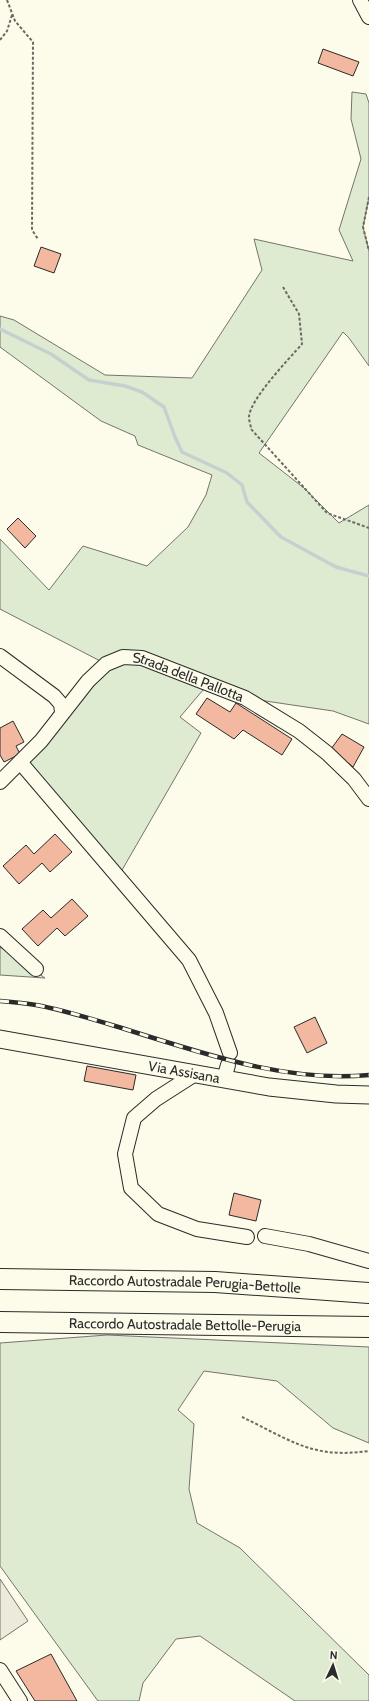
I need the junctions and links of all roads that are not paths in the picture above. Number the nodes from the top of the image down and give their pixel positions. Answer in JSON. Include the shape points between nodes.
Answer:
{"nodes":[{"id":1,"x":360,"y":0,"type":"edge"},
{"id":2,"x":369,"y":17,"type":"edge"},
{"id":3,"x":0,"y":656,"type":"edge"},
{"id":4,"x":62,"y":712,"type":"junction"},
{"id":5,"x":20,"y":762,"type":"junction"},
{"id":6,"x":0,"y":782,"type":"edge"},
{"id":7,"x":369,"y":799,"type":"edge"},
{"id":8,"x":0,"y":936,"type":"edge"},
{"id":9,"x":36,"y":969,"type":"dead end"},
{"id":10,"x":0,"y":1039,"type":"edge"},
{"id":11,"x":227,"y":1066,"type":"junction"},
{"id":12,"x":195,"y":1074,"type":"junction"},
{"id":13,"x":369,"y":1095,"type":"edge"},
{"id":14,"x":265,"y":1236,"type":"dead end"},
{"id":15,"x":247,"y":1237,"type":"dead end"},
{"id":16,"x":369,"y":1261,"type":"edge"},
{"id":17,"x":0,"y":1278,"type":"edge"},
{"id":18,"x":369,"y":1293,"type":"edge"},
{"id":19,"x":0,"y":1322,"type":"edge"},
{"id":20,"x":212,"y":1326,"type":"junction"},
{"id":21,"x":369,"y":1327,"type":"edge"},
{"id":22,"x":369,"y":1336,"type":"edge"},
{"id":23,"x":4,"y":1676,"type":"edge"},
{"id":24,"x":10,"y":1701,"type":"edge"},
{"id":25,"x":20,"y":1701,"type":"edge"}],
"edges":[{"from":1,"to":2,"type":"street"},
{"from":3,"to":4,"type":"street","via":[[54,696],[61,704]]},
{"from":4,"to":5,"type":"street","name":"Strada della Pallotta","via":[[41,741]]},
{"from":4,"to":7,"type":"street","name":"Strada della Pallotta","via":[[106,664],[123,657],[142,658],[245,698],[299,731],[354,779]]},
{"from":5,"to":6,"type":"street","name":"Strada della Pallotta"},
{"from":5,"to":11,"type":"street","via":[[189,960],[216,1013]]},
{"from":8,"to":9,"type":"street"},
{"from":10,"to":12,"type":"main road","name":"Via Assisana"},
{"from":11,"to":12,"type":"main road","name":"Via Assisana"},
{"from":11,"to":13,"type":"main road","name":"Via Assisana","via":[[270,1087]]},
{"from":12,"to":15,"type":"street","via":[[156,1099],[134,1118],[125,1154],[131,1188],[158,1214],[197,1229]]},
{"from":14,"to":16,"type":"street","via":[[309,1244]]},
{"from":17,"to":18,"type":"highway","name":"Raccordo Autostradale Perugia-Bettolle","via":[[214,1282]]},
{"from":19,"to":20,"type":"highway","name":"Raccordo Autostradale Bettolle-Perugia"},
{"from":20,"to":21,"type":"highway","name":"Raccordo Autostradale Bettolle-Perugia"},
{"from":20,"to":22,"type":"highway","via":[[256,1333]]},
{"from":23,"to":24,"type":"street"},
{"from":23,"to":25,"type":"street"}]}
